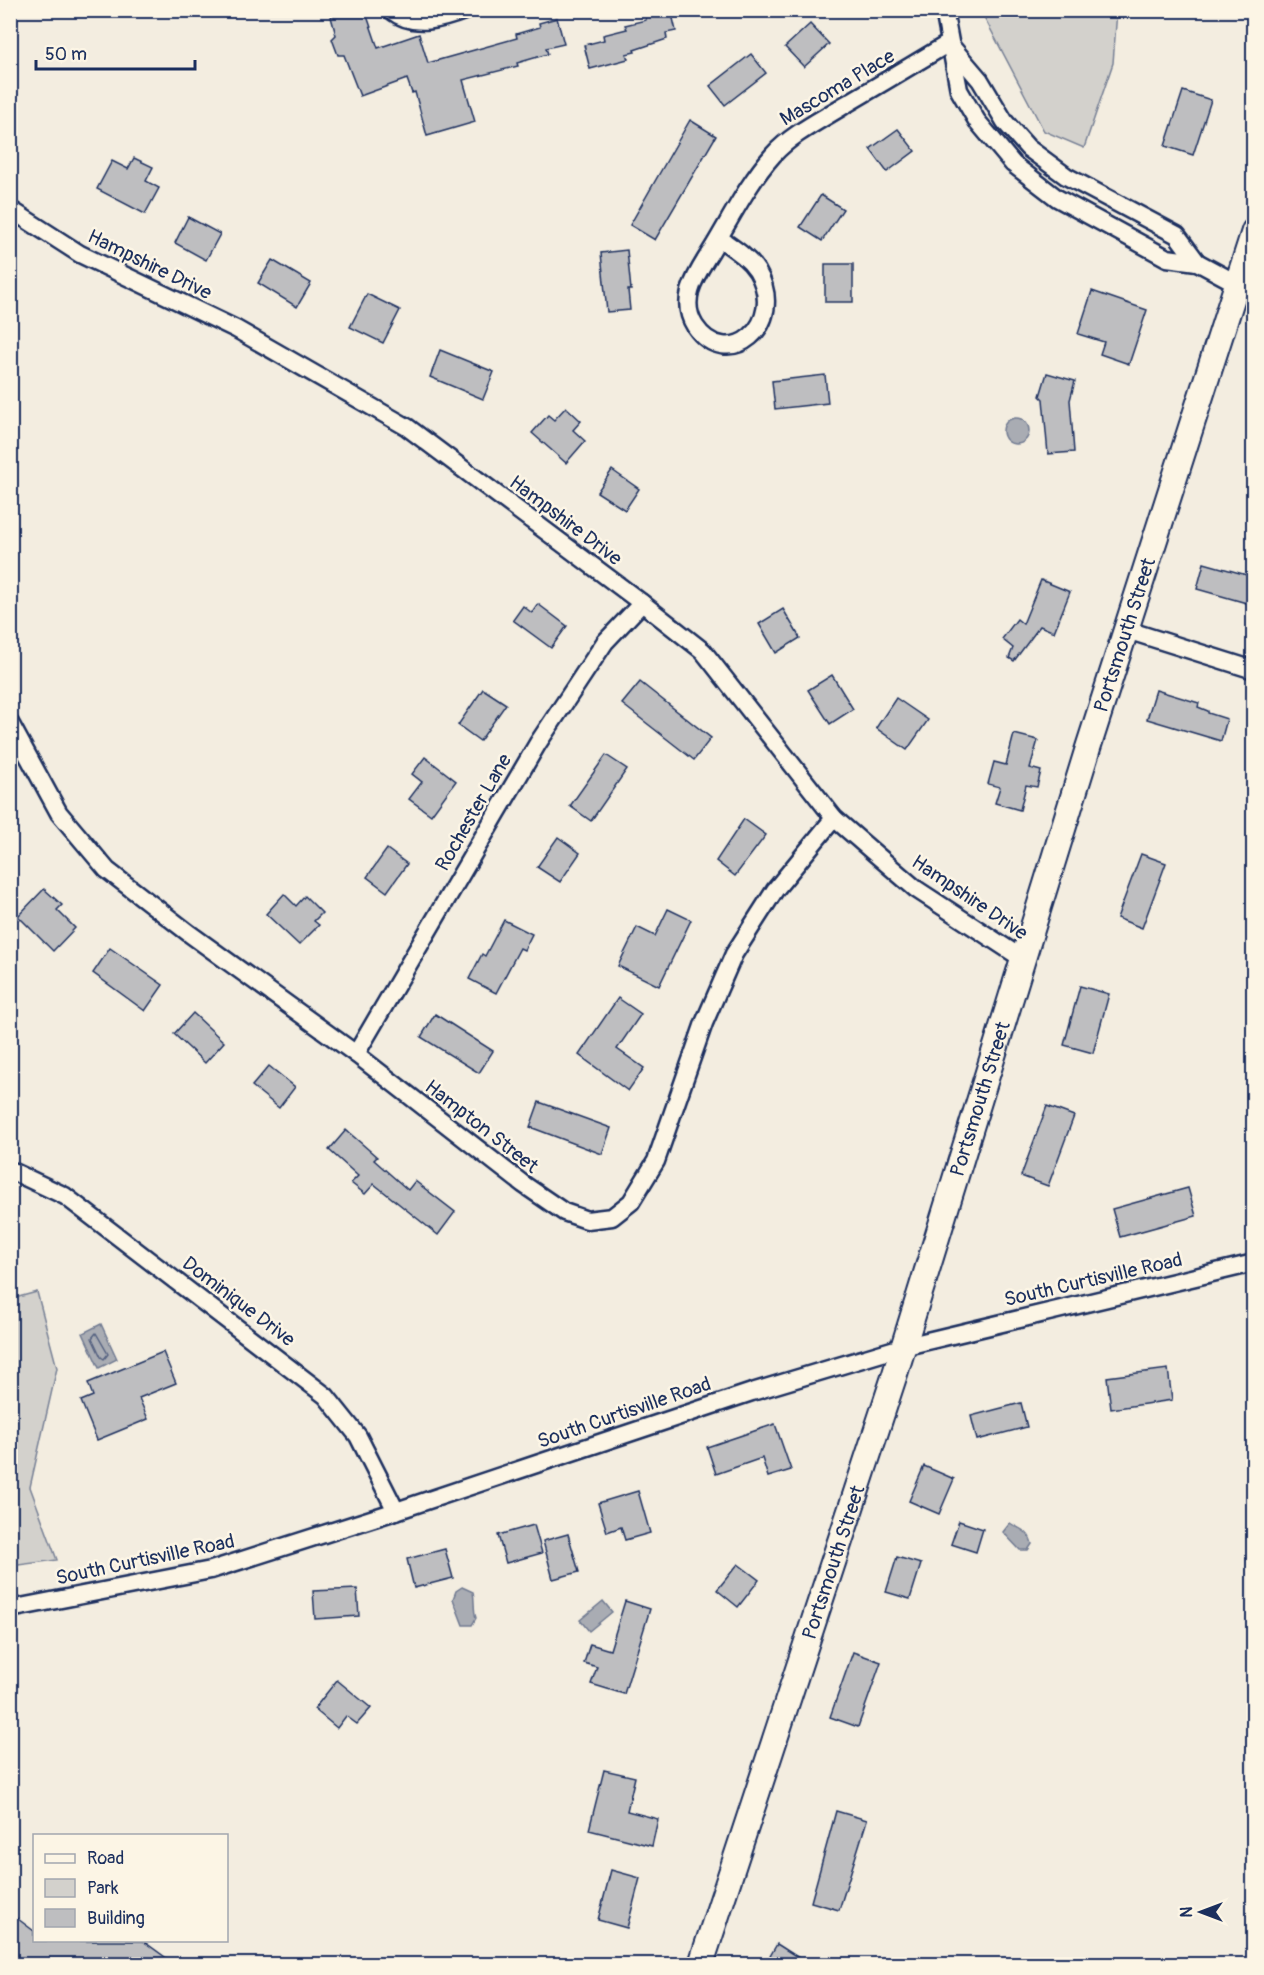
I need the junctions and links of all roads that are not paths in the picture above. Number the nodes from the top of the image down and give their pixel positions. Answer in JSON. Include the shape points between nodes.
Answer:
{"nodes":[{"id":1,"x":391,"y":10,"type":"edge"},
{"id":2,"x":467,"y":10,"type":"edge"},
{"id":3,"x":944,"y":10,"type":"edge"},
{"id":4,"x":949,"y":43,"type":"junction"},
{"id":5,"x":10,"y":209,"type":"edge"},
{"id":6,"x":1254,"y":231,"type":"edge"},
{"id":7,"x":719,"y":238,"type":"junction"},
{"id":8,"x":1197,"y":262,"type":"junction"},
{"id":9,"x":1236,"y":283,"type":"junction"},
{"id":10,"x":642,"y":603,"type":"junction"},
{"id":11,"x":1127,"y":630,"type":"junction"},
{"id":12,"x":1254,"y":670,"type":"edge"},
{"id":13,"x":10,"y":723,"type":"edge"},
{"id":14,"x":834,"y":818,"type":"junction"},
{"id":15,"x":1023,"y":958,"type":"junction"},
{"id":16,"x":356,"y":1054,"type":"junction"},
{"id":17,"x":10,"y":1170,"type":"edge"},
{"id":18,"x":1254,"y":1263,"type":"edge"},
{"id":19,"x":902,"y":1347,"type":"junction"},
{"id":20,"x":396,"y":1511,"type":"junction"},
{"id":21,"x":10,"y":1609,"type":"edge"},
{"id":22,"x":701,"y":1965,"type":"edge"}],
"edges":[{"from":1,"to":2,"type":"street","via":[[406,19],[429,21]]},
{"from":3,"to":4,"type":"street"},
{"from":4,"to":7,"type":"street","name":"Mascoma Place","via":[[787,141],[757,177]]},
{"from":4,"to":8,"type":"street","via":[[1028,148],[1066,176],[1177,235]]},
{"from":4,"to":8,"type":"street","via":[[959,90],[967,106],[1013,164],[1057,198],[1167,258]]},
{"from":5,"to":10,"type":"street","name":"Hampshire Drive","via":[[81,254],[236,328],[407,427]]},
{"from":6,"to":9,"type":"street","name":"Portsmouth Street"},
{"from":7,"to":7,"type":"street","name":"Mascoma Place","via":[[693,281],[688,307],[691,320],[704,335],[722,344],[735,344],[759,331],[766,306],[764,292],[756,269]]},
{"from":8,"to":9,"type":"street"},
{"from":9,"to":11,"type":"street","name":"Portsmouth Street"},
{"from":10,"to":14,"type":"street","name":"Hampshire Drive","via":[[703,651]]},
{"from":10,"to":16,"type":"street","name":"Rochester Lane","via":[[605,642],[538,743]]},
{"from":11,"to":12,"type":"street"},
{"from":11,"to":15,"type":"street","name":"Portsmouth Street"},
{"from":13,"to":16,"type":"street","name":"Hampton Street","via":[[59,813],[107,870]]},
{"from":14,"to":15,"type":"street","name":"Hampshire Drive","via":[[916,889]]},
{"from":14,"to":16,"type":"street","name":"Hampton Street","via":[[775,890],[734,954],[704,1023],[656,1161],[631,1202],[612,1217],[587,1220],[564,1212]]},
{"from":15,"to":19,"type":"street","name":"Portsmouth Street"},
{"from":17,"to":20,"type":"street","name":"Dominique Drive","via":[[65,1196],[326,1396],[358,1436]]},
{"from":18,"to":19,"type":"street","name":"South Curtisville Road"},
{"from":19,"to":20,"type":"street","name":"South Curtisville Road","via":[[752,1392]]},
{"from":19,"to":22,"type":"street","name":"Portsmouth Street"},
{"from":20,"to":21,"type":"street","name":"South Curtisville Road","via":[[211,1570]]}]}
